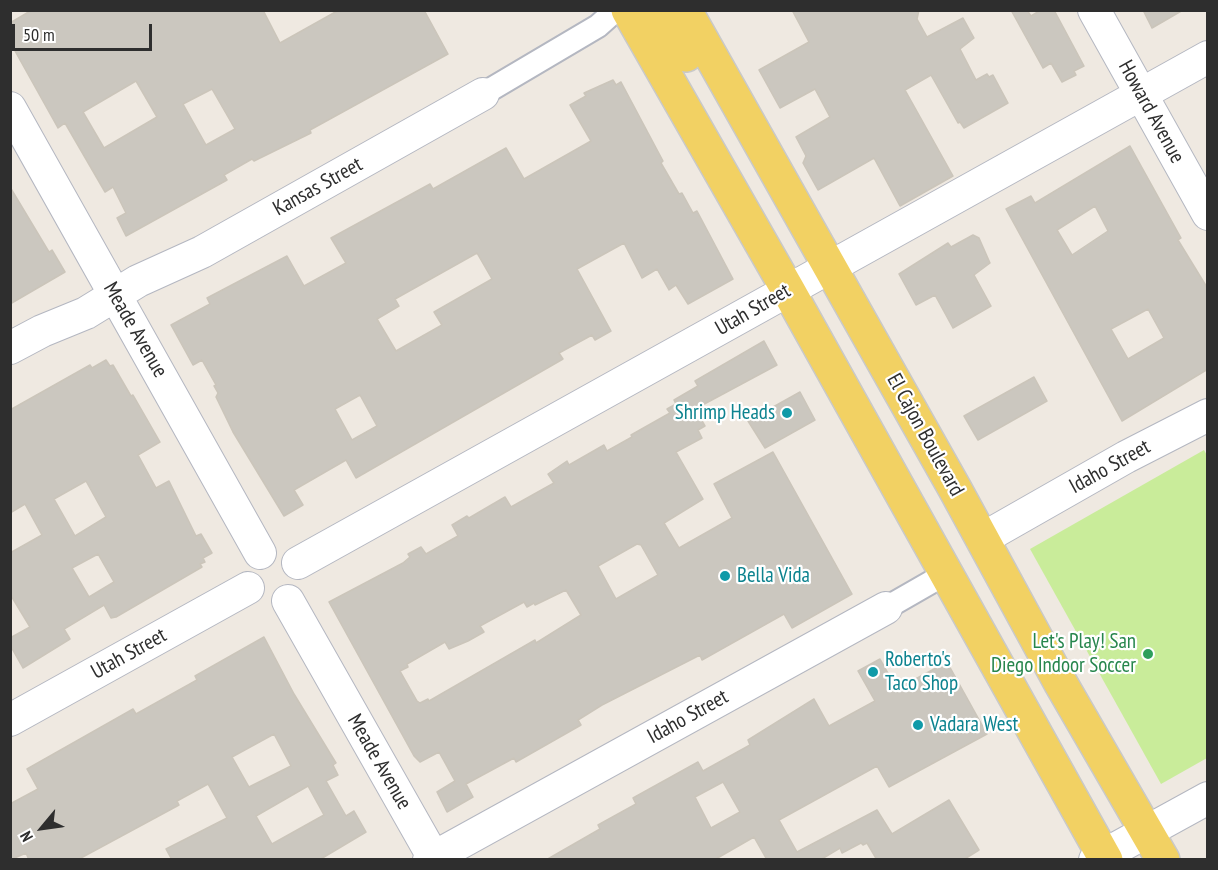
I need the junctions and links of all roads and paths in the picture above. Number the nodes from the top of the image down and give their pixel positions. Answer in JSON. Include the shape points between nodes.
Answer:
{"nodes":[{"id":1,"x":616,"y":10,"type":"edge"},
{"id":2,"x":628,"y":10,"type":"edge"},
{"id":3,"x":655,"y":10,"type":"edge"},
{"id":4,"x":686,"y":10,"type":"edge"},
{"id":5,"x":1094,"y":10,"type":"edge"},
{"id":6,"x":1208,"y":57,"type":"edge"},
{"id":7,"x":483,"y":94,"type":"joint"},
{"id":8,"x":1141,"y":95,"type":"junction"},
{"id":9,"x":10,"y":108,"type":"edge"},
{"id":10,"x":742,"y":111,"type":"junction"},
{"id":11,"x":1208,"y":214,"type":"edge"},
{"id":12,"x":831,"y":266,"type":"junction"},
{"id":13,"x":788,"y":290,"type":"junction"},
{"id":14,"x":114,"y":295,"type":"junction"},
{"id":15,"x":10,"y":348,"type":"edge"},
{"id":16,"x":1208,"y":415,"type":"edge"},
{"id":17,"x":876,"y":447,"type":"junction"},
{"id":18,"x":982,"y":539,"type":"junction"},
{"id":19,"x":260,"y":553,"type":"junction"},
{"id":20,"x":298,"y":563,"type":"junction"},
{"id":21,"x":947,"y":573,"type":"junction"},
{"id":22,"x":248,"y":588,"type":"junction"},
{"id":23,"x":288,"y":601,"type":"junction"},
{"id":24,"x":886,"y":608,"type":"joint"},
{"id":25,"x":1060,"y":682,"type":"junction"},
{"id":26,"x":10,"y":720,"type":"edge"},
{"id":27,"x":1208,"y":798,"type":"edge"},
{"id":28,"x":1147,"y":830,"type":"junction"},
{"id":29,"x":1102,"y":858,"type":"edge"},
{"id":30,"x":432,"y":859,"type":"edge"},
{"id":31,"x":1163,"y":860,"type":"edge"}],
"edges":[{"from":1,"to":7,"type":"street","name":"Kansas Street","via":[[598,26]]},
{"from":2,"to":13,"type":"main road"},
{"from":3,"to":10,"type":"main road","via":[[669,23],[705,90],[722,104]]},
{"from":4,"to":10,"type":"main road","name":"El Cajon Boulevard"},
{"from":5,"to":8,"type":"street","name":"Howard Avenue"},
{"from":6,"to":8,"type":"street","name":"Utah Street"},
{"from":7,"to":14,"type":"street","name":"Kansas Street","via":[[202,252]]},
{"from":8,"to":11,"type":"street","name":"Howard Avenue"},
{"from":8,"to":12,"type":"street","name":"Utah Street"},
{"from":9,"to":14,"type":"street","name":"Meade Avenue"},
{"from":10,"to":12,"type":"main road","name":"El Cajon Boulevard"},
{"from":12,"to":13,"type":"street","name":"Utah Street"},
{"from":12,"to":18,"type":"main road","name":"El Cajon Boulevard"},
{"from":13,"to":17,"type":"main road"},
{"from":13,"to":20,"type":"street","name":"Utah Street"},
{"from":14,"to":15,"type":"street","name":"Kansas Street","via":[[86,313]]},
{"from":14,"to":19,"type":"street","name":"Meade Avenue"},
{"from":16,"to":18,"type":"street","name":"Idaho Street"},
{"from":17,"to":18,"type":"main road","via":[[893,454],[908,471],[934,518],[947,533],[966,544]]},
{"from":17,"to":21,"type":"main road"},
{"from":18,"to":25,"type":"main road","name":"El Cajon Boulevard"},
{"from":19,"to":20,"type":"street","via":[[281,550]]},
{"from":19,"to":22,"type":"street","via":[[246,572]]},
{"from":20,"to":23,"type":"street","via":[[301,584]]},
{"from":21,"to":24,"type":"street","name":"Idaho Street"},
{"from":21,"to":25,"type":"main road","via":[[972,577],[986,592],[1020,651]]},
{"from":21,"to":29,"type":"main road"},
{"from":22,"to":23,"type":"street","via":[[265,604]]},
{"from":22,"to":26,"type":"street","name":"Utah Street"},
{"from":23,"to":30,"type":"street","name":"Meade Avenue"},
{"from":24,"to":30,"type":"street","name":"Idaho Street"},
{"from":25,"to":28,"type":"main road","name":"El Cajon Boulevard"},
{"from":27,"to":28,"type":"street"},
{"from":28,"to":29,"type":"street"},
{"from":28,"to":31,"type":"main road","name":"El Cajon Boulevard"}]}
